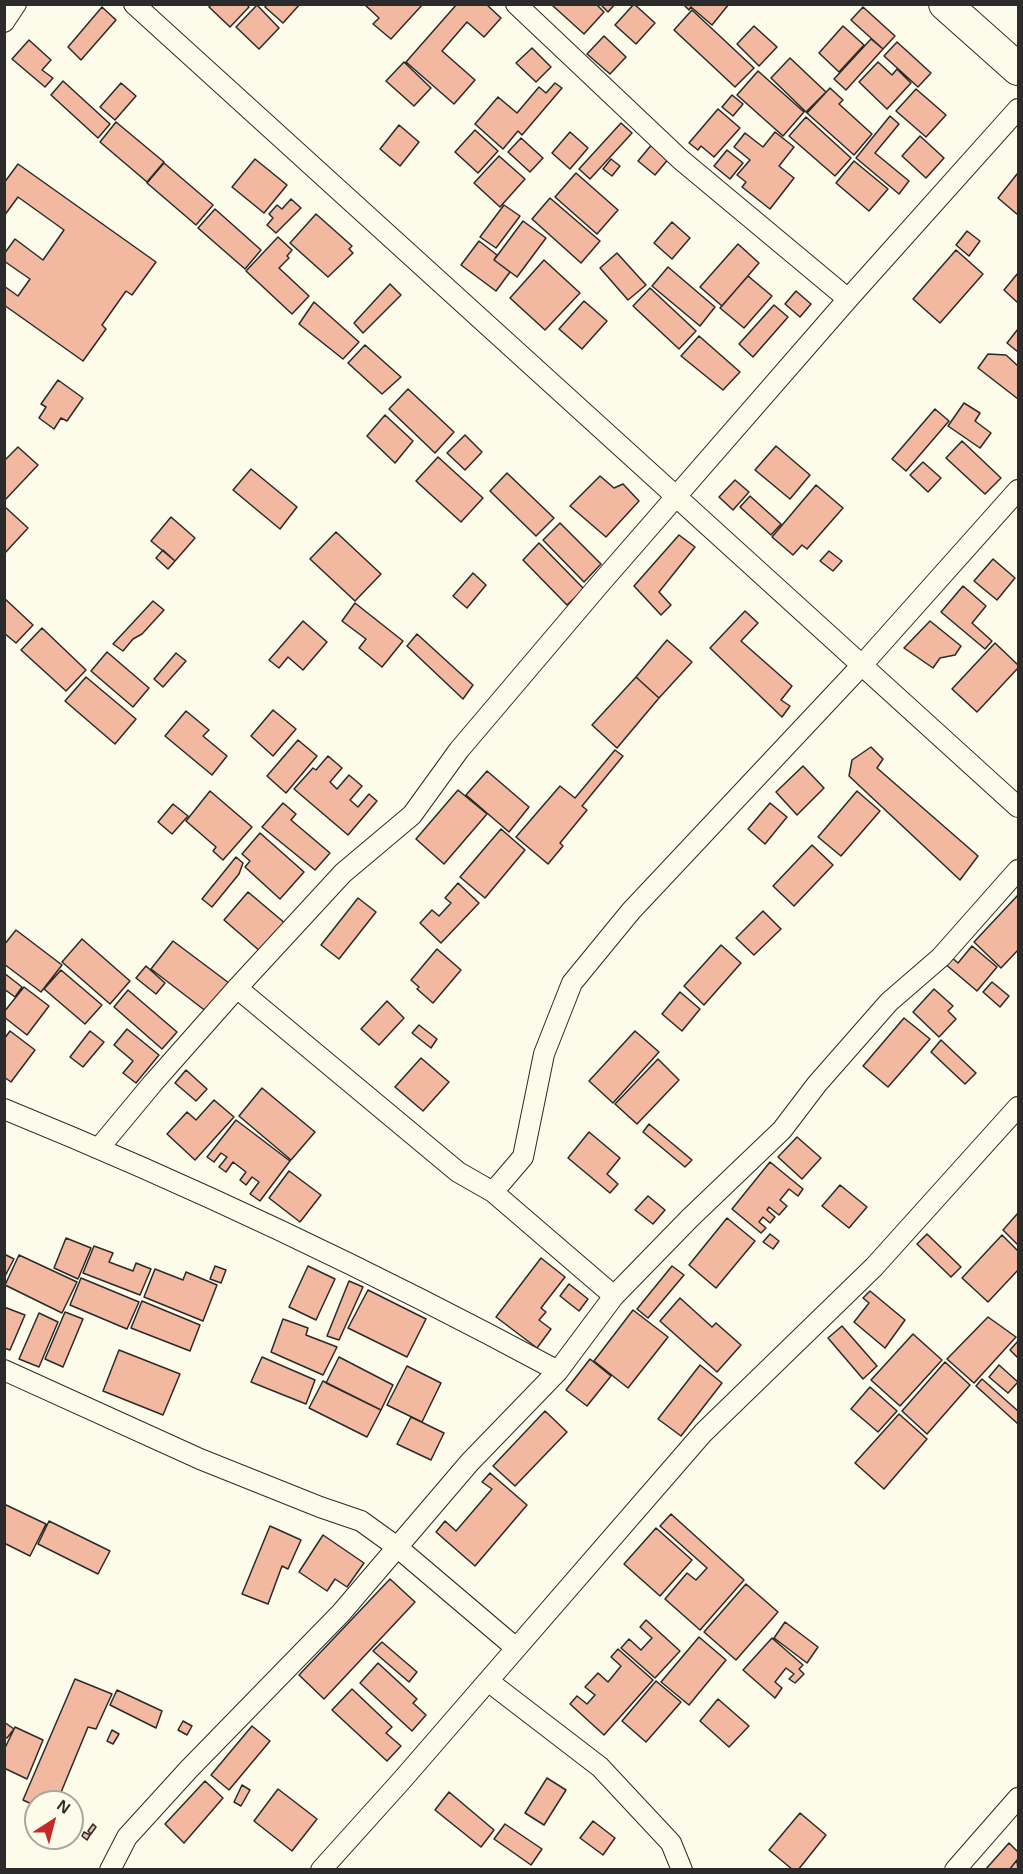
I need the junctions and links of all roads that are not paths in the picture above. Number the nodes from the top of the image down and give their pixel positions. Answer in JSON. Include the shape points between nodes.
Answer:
{"nodes":[{"id":1,"x":16,"y":4,"type":"edge"},
{"id":2,"x":134,"y":4,"type":"edge"},
{"id":3,"x":516,"y":4,"type":"edge"},
{"id":4,"x":945,"y":4,"type":"edge"},
{"id":5,"x":4,"y":22,"type":"edge"},
{"id":6,"x":1018,"y":69,"type":"edge"},
{"id":7,"x":1018,"y":109,"type":"edge"},
{"id":8,"x":848,"y":299,"type":"junction"},
{"id":9,"x":1018,"y":490,"type":"edge"},
{"id":10,"x":677,"y":497,"type":"junction"},
{"id":11,"x":862,"y":665,"type":"junction"},
{"id":12,"x":1018,"y":807,"type":"edge"},
{"id":13,"x":1018,"y":870,"type":"edge"},
{"id":14,"x":237,"y":988,"type":"junction"},
{"id":15,"x":4,"y":1109,"type":"edge"},
{"id":16,"x":1014,"y":1120,"type":"edge"},
{"id":17,"x":99,"y":1148,"type":"junction"},
{"id":18,"x":493,"y":1192,"type":"junction"},
{"id":19,"x":614,"y":1296,"type":"junction"},
{"id":20,"x":4,"y":1370,"type":"edge"},
{"id":21,"x":558,"y":1371,"type":"junction"},
{"id":22,"x":398,"y":1547,"type":"junction"},
{"id":23,"x":516,"y":1648,"type":"junction"},
{"id":24,"x":488,"y":1681,"type":"junction"},
{"id":25,"x":1018,"y":1798,"type":"edge"},
{"id":26,"x":110,"y":1869,"type":"edge"},
{"id":27,"x":321,"y":1869,"type":"edge"},
{"id":28,"x":682,"y":1869,"type":"edge"},
{"id":29,"x":954,"y":1869,"type":"edge"}],
"edges":[{"from":1,"to":5,"type":"street"},
{"from":2,"to":10,"type":"street"},
{"from":3,"to":8,"type":"street","via":[[680,159]]},
{"from":4,"to":6,"type":"main road"},
{"from":7,"to":8,"type":"street"},
{"from":8,"to":10,"type":"street"},
{"from":9,"to":11,"type":"street"},
{"from":10,"to":11,"type":"street"},
{"from":10,"to":14,"type":"street","via":[[459,750],[412,815],[343,873]]},
{"from":11,"to":12,"type":"street"},
{"from":11,"to":18,"type":"street","via":[[631,911],[572,983],[544,1054],[523,1157]]},
{"from":13,"to":19,"type":"street","via":[[941,957],[890,1002],[782,1130]]},
{"from":14,"to":17,"type":"street"},
{"from":14,"to":18,"type":"street","via":[[459,1172]]},
{"from":15,"to":17,"type":"street"},
{"from":16,"to":23,"type":"street","via":[[874,1267],[703,1433]]},
{"from":17,"to":21,"type":"street","via":[[360,1268]]},
{"from":18,"to":19,"type":"street"},
{"from":19,"to":21,"type":"street"},
{"from":20,"to":22,"type":"street","via":[[200,1459],[361,1521]]},
{"from":21,"to":22,"type":"street","via":[[470,1462]]},
{"from":22,"to":23,"type":"street"},
{"from":22,"to":26,"type":"street","via":[[341,1613],[128,1837]]},
{"from":23,"to":24,"type":"street"},
{"from":24,"to":27,"type":"street"},
{"from":24,"to":28,"type":"street","via":[[600,1767],[671,1843]]},
{"from":25,"to":29,"type":"street"}]}
